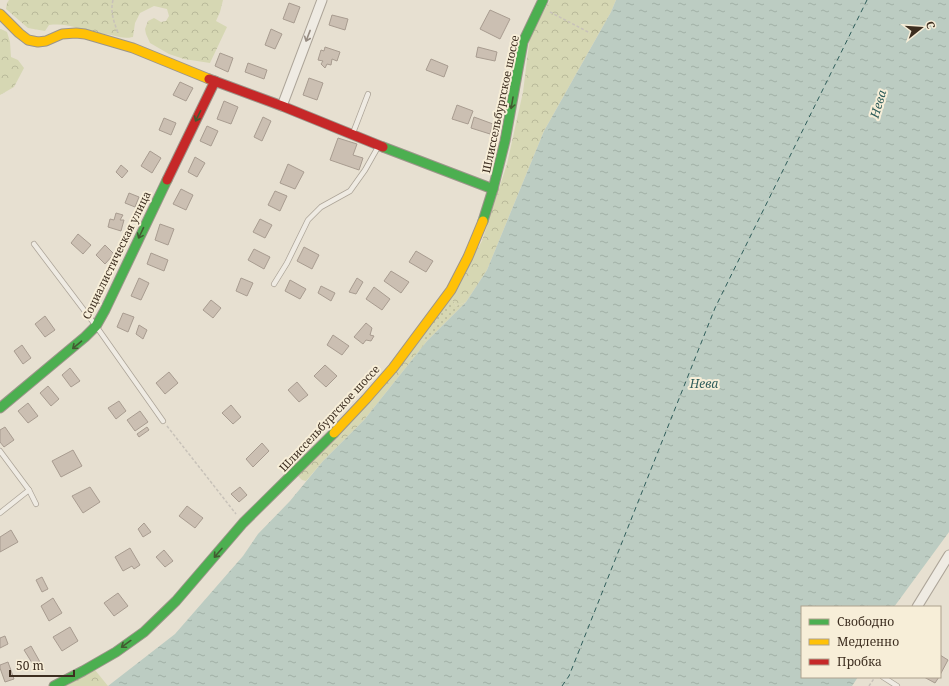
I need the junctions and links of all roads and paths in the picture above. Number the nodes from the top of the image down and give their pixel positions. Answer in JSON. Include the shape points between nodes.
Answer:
{"nodes":[{"id":1,"x":113,"y":0,"type":"edge"},
{"id":2,"x":322,"y":0,"type":"edge"},
{"id":3,"x":541,"y":3,"type":"edge"},
{"id":4,"x":0,"y":14,"type":"edge"},
{"id":5,"x":590,"y":33,"type":"dead end"},
{"id":6,"x":122,"y":45,"type":"junction"},
{"id":7,"x":215,"y":81,"type":"junction"},
{"id":8,"x":368,"y":94,"type":"dead end"},
{"id":9,"x":282,"y":106,"type":"junction"},
{"id":10,"x":353,"y":134,"type":"junction"},
{"id":11,"x":379,"y":145,"type":"junction"},
{"id":12,"x":493,"y":189,"type":"junction"},
{"id":13,"x":34,"y":244,"type":"dead end"},
{"id":14,"x":274,"y":284,"type":"dead end"},
{"id":15,"x":96,"y":326,"type":"junction"},
{"id":16,"x":0,"y":408,"type":"edge"},
{"id":17,"x":163,"y":421,"type":"joint"},
{"id":18,"x":0,"y":451,"type":"edge"},
{"id":19,"x":29,"y":490,"type":"junction"},
{"id":20,"x":36,"y":504,"type":"dead end"},
{"id":21,"x":0,"y":513,"type":"edge"},
{"id":22,"x":243,"y":523,"type":"junction"},
{"id":23,"x":949,"y":555,"type":"edge"},
{"id":24,"x":917,"y":606,"type":"edge"},
{"id":25,"x":885,"y":678,"type":"edge"},
{"id":26,"x":54,"y":686,"type":"edge"},
{"id":27,"x":897,"y":686,"type":"edge"}],
"edges":[{"from":1,"to":6,"type":"path","via":[[113,17]]},
{"from":2,"to":9,"type":"street","one_way":true},
{"from":3,"to":5,"type":"path"},
{"from":3,"to":12,"type":"street","name":"Шлиссельбургское шоссе","one_way":true,"via":[[523,42],[505,141]]},
{"from":4,"to":6,"type":"street","via":[[28,40],[46,41],[62,34],[76,33]]},
{"from":6,"to":7,"type":"street"},
{"from":7,"to":9,"type":"street"},
{"from":7,"to":15,"type":"street","name":"Социалистическая улица","one_way":true},
{"from":8,"to":10,"type":"lane"},
{"from":9,"to":10,"type":"street"},
{"from":10,"to":11,"type":"street"},
{"from":11,"to":12,"type":"street"},
{"from":11,"to":14,"type":"lane","via":[[350,191],[321,207],[308,220]]},
{"from":12,"to":22,"type":"street","name":"Шлиссельбургское шоссе","via":[[481,228],[468,257],[451,290],[423,328],[366,399]]},
{"from":13,"to":15,"type":"lane"},
{"from":15,"to":16,"type":"street","name":"Социалистическая улица","one_way":true},
{"from":15,"to":17,"type":"lane"},
{"from":17,"to":22,"type":"path"},
{"from":18,"to":19,"type":"lane"},
{"from":19,"to":20,"type":"lane"},
{"from":19,"to":21,"type":"lane"},
{"from":22,"to":26,"type":"street","name":"Шлиссельбургское шоссе","one_way":true,"via":[[176,601],[144,632],[116,652]]},
{"from":23,"to":24,"type":"street"},
{"from":25,"to":27,"type":"lane"}]}
